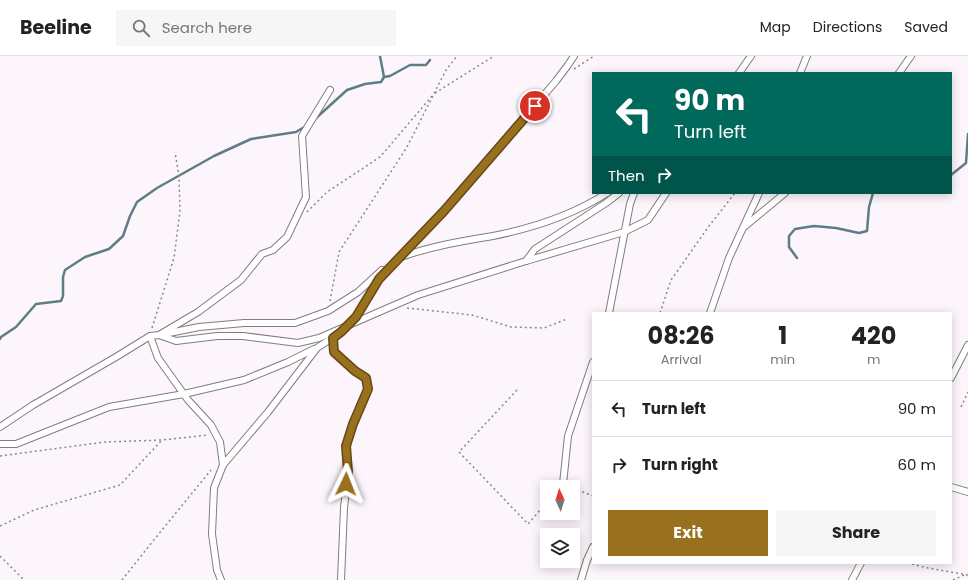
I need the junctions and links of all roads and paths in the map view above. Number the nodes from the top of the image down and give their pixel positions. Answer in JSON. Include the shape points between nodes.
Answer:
{"nodes":[{"id":1,"x":456,"y":56,"type":"edge"},
{"id":2,"x":494,"y":56,"type":"edge"},
{"id":3,"x":574,"y":56,"type":"edge"},
{"id":4,"x":594,"y":56,"type":"edge"},
{"id":5,"x":751,"y":56,"type":"edge"},
{"id":6,"x":807,"y":56,"type":"edge"},
{"id":7,"x":911,"y":56,"type":"edge"},
{"id":8,"x":739,"y":72,"type":"edge"},
{"id":9,"x":800,"y":72,"type":"edge"},
{"id":10,"x":900,"y":72,"type":"edge"},
{"id":11,"x":568,"y":73,"type":"dead end"},
{"id":12,"x":330,"y":90,"type":"dead end"},
{"id":13,"x":434,"y":94,"type":"junction"},
{"id":14,"x":175,"y":152,"type":"dead end"},
{"id":15,"x":605,"y":194,"type":"edge"},
{"id":16,"x":618,"y":194,"type":"edge"},
{"id":17,"x":634,"y":194,"type":"edge"},
{"id":18,"x":665,"y":194,"type":"edge"},
{"id":19,"x":734,"y":194,"type":"edge"},
{"id":20,"x":759,"y":194,"type":"edge"},
{"id":21,"x":784,"y":194,"type":"edge"},
{"id":22,"x":307,"y":212,"type":"dead end"},
{"id":23,"x":743,"y":228,"type":"junction"},
{"id":24,"x":624,"y":232,"type":"junction"},
{"id":25,"x":399,"y":258,"type":"junction"},
{"id":26,"x":526,"y":261,"type":"junction"},
{"id":27,"x":407,"y":308,"type":"dead end"},
{"id":28,"x":328,"y":311,"type":"junction"},
{"id":29,"x":609,"y":312,"type":"edge"},
{"id":30,"x":660,"y":312,"type":"edge"},
{"id":31,"x":710,"y":312,"type":"edge"},
{"id":32,"x":567,"y":320,"type":"dead end"},
{"id":33,"x":348,"y":325,"type":"junction"},
{"id":34,"x":159,"y":335,"type":"junction"},
{"id":35,"x":150,"y":336,"type":"junction"},
{"id":36,"x":333,"y":338,"type":"junction"},
{"id":37,"x":968,"y":345,"type":"edge"},
{"id":38,"x":317,"y":348,"type":"junction"},
{"id":39,"x":592,"y":365,"type":"edge"},
{"id":40,"x":952,"y":376,"type":"edge"},
{"id":41,"x":517,"y":390,"type":"dead end"},
{"id":42,"x":968,"y":392,"type":"edge"},
{"id":43,"x":184,"y":394,"type":"junction"},
{"id":44,"x":961,"y":407,"type":"dead end"},
{"id":45,"x":0,"y":427,"type":"edge"},
{"id":46,"x":215,"y":434,"type":"junction"},
{"id":47,"x":162,"y":440,"type":"junction"},
{"id":48,"x":0,"y":444,"type":"edge"},
{"id":49,"x":0,"y":456,"type":"edge"},
{"id":50,"x":223,"y":465,"type":"junction"},
{"id":51,"x":211,"y":470,"type":"dead end"},
{"id":52,"x":563,"y":480,"type":"edge"},
{"id":53,"x":953,"y":489,"type":"edge"},
{"id":54,"x":580,"y":491,"type":"edge"},
{"id":55,"x":968,"y":492,"type":"edge"},
{"id":56,"x":592,"y":496,"type":"edge"},
{"id":57,"x":540,"y":510,"type":"edge"},
{"id":58,"x":0,"y":526,"type":"edge"},
{"id":59,"x":592,"y":550,"type":"edge"},
{"id":60,"x":0,"y":556,"type":"edge"},
{"id":61,"x":860,"y":564,"type":"edge"},
{"id":62,"x":912,"y":564,"type":"edge"},
{"id":63,"x":967,"y":575,"type":"edge"},
{"id":64,"x":24,"y":580,"type":"edge"},
{"id":65,"x":122,"y":580,"type":"edge"},
{"id":66,"x":221,"y":580,"type":"edge"},
{"id":67,"x":341,"y":580,"type":"edge"},
{"id":68,"x":580,"y":580,"type":"edge"},
{"id":69,"x":852,"y":580,"type":"edge"},
{"id":70,"x":953,"y":580,"type":"edge"}],
"edges":[{"from":1,"to":13,"type":"path"},
{"from":2,"to":13,"type":"path"},
{"from":3,"to":25,"type":"street","via":[[556,82],[424,234]]},
{"from":4,"to":11,"type":"path"},
{"from":5,"to":8,"type":"street"},
{"from":6,"to":9,"type":"street"},
{"from":7,"to":10,"type":"street"},
{"from":12,"to":34,"type":"street","via":[[302,136],[306,197],[287,237],[273,250],[262,254],[241,280],[220,297]]},
{"from":13,"to":22,"type":"path","via":[[380,157],[327,192]]},
{"from":13,"to":28,"type":"path","via":[[407,147],[339,252]]},
{"from":14,"to":35,"type":"path","via":[[180,211],[174,258]]},
{"from":15,"to":25,"type":"street","via":[[570,214],[547,222],[422,250]]},
{"from":16,"to":26,"type":"street","via":[[535,249]]},
{"from":17,"to":24,"type":"street"},
{"from":18,"to":24,"type":"street","via":[[648,220]]},
{"from":19,"to":30,"type":"path","via":[[670,280]]},
{"from":20,"to":23,"type":"street"},
{"from":21,"to":23,"type":"street"},
{"from":23,"to":31,"type":"street","via":[[729,258]]},
{"from":24,"to":26,"type":"street"},
{"from":24,"to":29,"type":"street"},
{"from":25,"to":28,"type":"street","via":[[358,292]]},
{"from":25,"to":33,"type":"street","via":[[379,279],[356,317]]},
{"from":26,"to":33,"type":"street","via":[[418,294]]},
{"from":27,"to":32,"type":"path","via":[[472,315],[511,327],[544,328]]},
{"from":28,"to":34,"type":"street","via":[[295,323],[244,323]]},
{"from":33,"to":34,"type":"street","via":[[298,344],[243,336],[176,341]]},
{"from":33,"to":36,"type":"street"},
{"from":34,"to":35,"type":"street"},
{"from":35,"to":43,"type":"street","via":[[158,358]]},
{"from":35,"to":45,"type":"street"},
{"from":36,"to":38,"type":"street"},
{"from":36,"to":67,"type":"street","via":[[334,352],[366,378],[368,389],[346,446],[348,472]]},
{"from":37,"to":40,"type":"street"},
{"from":38,"to":43,"type":"street","via":[[244,380]]},
{"from":38,"to":50,"type":"street"},
{"from":39,"to":52,"type":"street","via":[[568,436]]},
{"from":41,"to":57,"type":"path","via":[[459,452],[528,524]]},
{"from":42,"to":44,"type":"path"},
{"from":43,"to":46,"type":"street","via":[[211,425]]},
{"from":43,"to":48,"type":"street","via":[[109,407],[16,444]]},
{"from":46,"to":47,"type":"path"},
{"from":46,"to":50,"type":"street","via":[[220,442]]},
{"from":47,"to":49,"type":"path","via":[[105,442]]},
{"from":47,"to":58,"type":"path","via":[[120,485],[34,510]]},
{"from":50,"to":66,"type":"street","via":[[214,488],[212,534]]},
{"from":51,"to":65,"type":"path"},
{"from":53,"to":55,"type":"street"},
{"from":54,"to":56,"type":"path"},
{"from":59,"to":68,"type":"street"},
{"from":60,"to":64,"type":"path"},
{"from":61,"to":69,"type":"street"},
{"from":62,"to":63,"type":"path"},
{"from":63,"to":70,"type":"path"}]}
